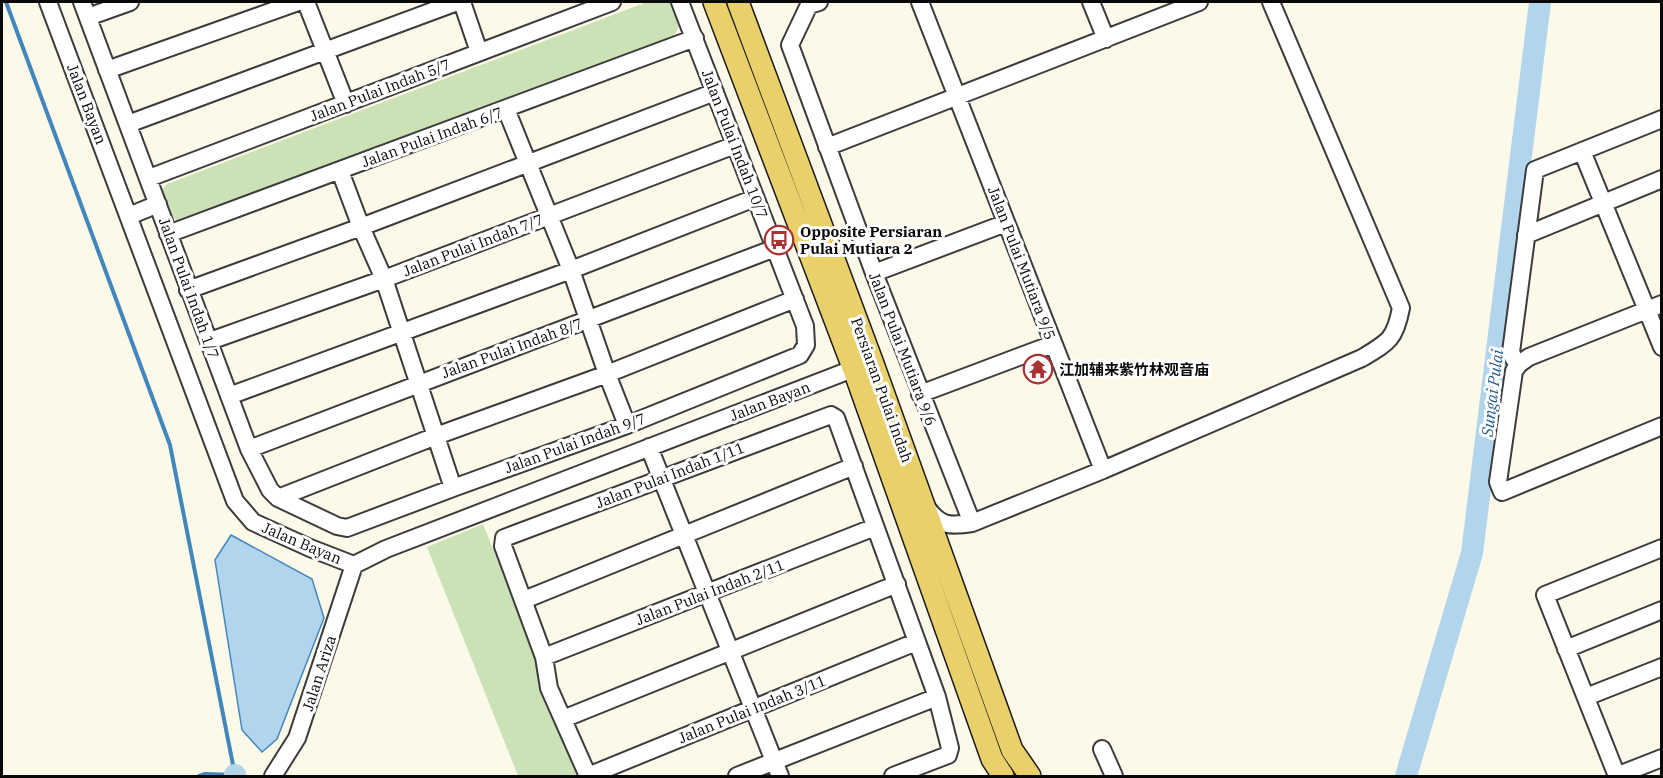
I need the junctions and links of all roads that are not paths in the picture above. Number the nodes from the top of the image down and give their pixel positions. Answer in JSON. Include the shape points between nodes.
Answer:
{"nodes":[{"id":1,"x":48,"y":2,"type":"edge"},
{"id":2,"x":130,"y":2,"type":"edge"},
{"id":3,"x":298,"y":2,"type":"edge"},
{"id":4,"x":306,"y":2,"type":"edge"},
{"id":5,"x":459,"y":2,"type":"edge"},
{"id":6,"x":612,"y":2,"type":"edge"},
{"id":7,"x":680,"y":2,"type":"edge"},
{"id":8,"x":714,"y":2,"type":"edge"},
{"id":9,"x":738,"y":2,"type":"edge"},
{"id":10,"x":754,"y":2,"type":"edge"},
{"id":11,"x":920,"y":2,"type":"edge"},
{"id":12,"x":1091,"y":2,"type":"edge"},
{"id":13,"x":1199,"y":2,"type":"edge"},
{"id":14,"x":1271,"y":2,"type":"edge"},
{"id":15,"x":814,"y":3,"type":"edge"},
{"id":16,"x":85,"y":9,"type":"edge"},
{"id":17,"x":750,"y":34,"type":"junction"},
{"id":18,"x":695,"y":38,"type":"junction"},
{"id":19,"x":1106,"y":39,"type":"junction"},
{"id":20,"x":324,"y":52,"type":"junction"},
{"id":21,"x":479,"y":52,"type":"junction"},
{"id":22,"x":107,"y":70,"type":"junction"},
{"id":23,"x":715,"y":92,"type":"junction"},
{"id":24,"x":957,"y":95,"type":"junction"},
{"id":25,"x":346,"y":104,"type":"junction"},
{"id":26,"x":506,"y":110,"type":"junction"},
{"id":27,"x":1662,"y":119,"type":"edge"},
{"id":28,"x":128,"y":124,"type":"junction"},
{"id":29,"x":735,"y":145,"type":"junction"},
{"id":30,"x":827,"y":147,"type":"junction"},
{"id":31,"x":1582,"y":151,"type":"junction"},
{"id":32,"x":528,"y":162,"type":"junction"},
{"id":33,"x":340,"y":171,"type":"junction"},
{"id":34,"x":149,"y":178,"type":"junction"},
{"id":35,"x":1662,"y":179,"type":"edge"},
{"id":36,"x":755,"y":198,"type":"junction"},
{"id":37,"x":1603,"y":203,"type":"junction"},
{"id":38,"x":158,"y":204,"type":"junction"},
{"id":39,"x":129,"y":216,"type":"junction"},
{"id":40,"x":549,"y":216,"type":"junction"},
{"id":41,"x":1006,"y":223,"type":"junction"},
{"id":42,"x":361,"y":227,"type":"junction"},
{"id":43,"x":168,"y":234,"type":"junction"},
{"id":44,"x":1526,"y":235,"type":"junction"},
{"id":45,"x":775,"y":248,"type":"junction"},
{"id":46,"x":571,"y":270,"type":"junction"},
{"id":47,"x":874,"y":273,"type":"junction"},
{"id":48,"x":384,"y":279,"type":"junction"},
{"id":49,"x":189,"y":290,"type":"junction"},
{"id":50,"x":795,"y":299,"type":"junction"},
{"id":51,"x":1654,"y":307,"type":"edge"},
{"id":52,"x":588,"y":320,"type":"junction"},
{"id":53,"x":402,"y":333,"type":"junction"},
{"id":54,"x":210,"y":341,"type":"junction"},
{"id":55,"x":1053,"y":344,"type":"junction"},
{"id":56,"x":1662,"y":347,"type":"edge"},
{"id":57,"x":800,"y":355,"type":"joint"},
{"id":58,"x":1519,"y":364,"type":"junction"},
{"id":59,"x":863,"y":366,"type":"junction"},
{"id":60,"x":607,"y":374,"type":"junction"},
{"id":61,"x":419,"y":383,"type":"junction"},
{"id":62,"x":920,"y":394,"type":"junction"},
{"id":63,"x":229,"y":396,"type":"junction"},
{"id":64,"x":627,"y":425,"type":"junction"},
{"id":65,"x":1662,"y":426,"type":"edge"},
{"id":66,"x":436,"y":436,"type":"junction"},
{"id":67,"x":649,"y":447,"type":"junction"},
{"id":68,"x":249,"y":449,"type":"junction"},
{"id":69,"x":854,"y":466,"type":"junction"},
{"id":70,"x":1103,"y":470,"type":"junction"},
{"id":71,"x":660,"y":478,"type":"junction"},
{"id":72,"x":453,"y":488,"type":"junction"},
{"id":73,"x":278,"y":498,"type":"junction"},
{"id":74,"x":923,"y":502,"type":"junction"},
{"id":75,"x":972,"y":523,"type":"junction"},
{"id":76,"x":875,"y":527,"type":"junction"},
{"id":77,"x":683,"y":537,"type":"junction"},
{"id":78,"x":1662,"y":548,"type":"edge"},
{"id":79,"x":354,"y":565,"type":"junction"},
{"id":80,"x":897,"y":585,"type":"junction"},
{"id":81,"x":706,"y":593,"type":"junction"},
{"id":82,"x":524,"y":600,"type":"junction"},
{"id":83,"x":1662,"y":610,"type":"edge"},
{"id":84,"x":916,"y":642,"type":"junction"},
{"id":85,"x":1566,"y":649,"type":"junction"},
{"id":86,"x":730,"y":652,"type":"junction"},
{"id":87,"x":544,"y":657,"type":"junction"},
{"id":88,"x":1662,"y":667,"type":"edge"},
{"id":89,"x":937,"y":697,"type":"junction"},
{"id":90,"x":1586,"y":697,"type":"junction"},
{"id":91,"x":753,"y":708,"type":"junction"},
{"id":92,"x":562,"y":719,"type":"junction"},
{"id":93,"x":1102,"y":749,"type":"dead end"},
{"id":94,"x":1662,"y":758,"type":"edge"},
{"id":95,"x":777,"y":769,"type":"edge"},
{"id":96,"x":588,"y":776,"type":"edge"},
{"id":97,"x":1617,"y":776,"type":"edge"},
{"id":98,"x":273,"y":777,"type":"edge"},
{"id":99,"x":737,"y":777,"type":"edge"},
{"id":100,"x":893,"y":777,"type":"edge"},
{"id":101,"x":1004,"y":777,"type":"edge"},
{"id":102,"x":1030,"y":777,"type":"edge"},
{"id":103,"x":1114,"y":777,"type":"edge"}],
"edges":[{"from":1,"to":39,"type":"street","name":"Jalan Bayan"},
{"from":2,"to":16,"type":"street"},
{"from":3,"to":22,"type":"street"},
{"from":4,"to":20,"type":"street"},
{"from":5,"to":20,"type":"street"},
{"from":5,"to":21,"type":"street"},
{"from":6,"to":21,"type":"street","name":"Jalan Pulai Indah 5/7"},
{"from":7,"to":18,"type":"street","name":"Jalan Pulai Indah 10/7"},
{"from":8,"to":59,"type":"main road","name":"Persiaran Pulai Indah"},
{"from":9,"to":17,"type":"main road","name":"Persiaran Pulai Indah"},
{"from":10,"to":17,"type":"main road"},
{"from":11,"to":24,"type":"street","name":"Jalan Pulai Mutiara 9/5"},
{"from":12,"to":19,"type":"street"},
{"from":13,"to":19,"type":"street"},
{"from":14,"to":70,"type":"street","via":[[1401,308],[1397,327],[1387,343],[1362,358]]},
{"from":15,"to":30,"type":"street","name":"Jalan Pulai Mutiara 9/6","via":[[790,45]]},
{"from":16,"to":22,"type":"street","name":"Jalan Pulai Indah 1/7"},
{"from":17,"to":59,"type":"main road","name":"Persiaran Pulai Indah"},
{"from":18,"to":23,"type":"street","name":"Jalan Pulai Indah 10/7"},
{"from":18,"to":26,"type":"street","name":"Jalan Pulai Indah 6/7"},
{"from":19,"to":24,"type":"street"},
{"from":20,"to":25,"type":"street"},
{"from":20,"to":28,"type":"street"},
{"from":21,"to":25,"type":"street","name":"Jalan Pulai Indah 5/7"},
{"from":22,"to":28,"type":"street","name":"Jalan Pulai Indah 1/7"},
{"from":23,"to":29,"type":"street","name":"Jalan Pulai Indah 10/7"},
{"from":23,"to":32,"type":"street"},
{"from":24,"to":30,"type":"street"},
{"from":24,"to":41,"type":"street","name":"Jalan Pulai Mutiara 9/5"},
{"from":25,"to":34,"type":"street","name":"Jalan Pulai Indah 5/7"},
{"from":26,"to":32,"type":"street"},
{"from":26,"to":33,"type":"street","name":"Jalan Pulai Indah 6/7"},
{"from":27,"to":31,"type":"street"},
{"from":28,"to":34,"type":"street","name":"Jalan Pulai Indah 1/7"},
{"from":29,"to":36,"type":"street","name":"Jalan Pulai Indah 10/7"},
{"from":29,"to":40,"type":"street","name":"Jalan Pulai Indah 7/7"},
{"from":30,"to":47,"type":"street","name":"Jalan Pulai Mutiara 9/6"},
{"from":31,"to":37,"type":"street"},
{"from":31,"to":44,"type":"street","via":[[1535,170]]},
{"from":32,"to":40,"type":"street"},
{"from":32,"to":42,"type":"street"},
{"from":33,"to":42,"type":"street"},
{"from":33,"to":43,"type":"street","name":"Jalan Pulai Indah 6/7"},
{"from":34,"to":38,"type":"street","name":"Jalan Pulai Indah 1/7"},
{"from":35,"to":37,"type":"street"},
{"from":36,"to":45,"type":"street","name":"Jalan Pulai Indah 10/7"},
{"from":36,"to":46,"type":"street"},
{"from":37,"to":44,"type":"street"},
{"from":37,"to":51,"type":"street"},
{"from":38,"to":39,"type":"street"},
{"from":38,"to":43,"type":"street","name":"Jalan Pulai Indah 1/7"},
{"from":39,"to":79,"type":"street","name":"Jalan Bayan","via":[[235,501],[253,522]]},
{"from":40,"to":46,"type":"street"},
{"from":40,"to":48,"type":"street","name":"Jalan Pulai Indah 7/7"},
{"from":41,"to":47,"type":"street"},
{"from":41,"to":55,"type":"street","name":"Jalan Pulai Mutiara 9/5"},
{"from":42,"to":48,"type":"street"},
{"from":42,"to":49,"type":"street"},
{"from":43,"to":49,"type":"street","name":"Jalan Pulai Indah 1/7"},
{"from":44,"to":58,"type":"street","via":[[1510,352]]},
{"from":45,"to":50,"type":"street","name":"Jalan Pulai Indah 10/7"},
{"from":45,"to":52,"type":"street","name":"Jalan Pulai Indah 8/7"},
{"from":46,"to":52,"type":"street"},
{"from":46,"to":53,"type":"street"},
{"from":47,"to":62,"type":"street","name":"Jalan Pulai Mutiara 9/6"},
{"from":48,"to":53,"type":"street"},
{"from":48,"to":54,"type":"street","name":"Jalan Pulai Indah 7/7"},
{"from":49,"to":54,"type":"street","name":"Jalan Pulai Indah 1/7"},
{"from":50,"to":57,"type":"street","name":"Jalan Pulai Indah 10/7","via":[[805,326],[806,345]]},
{"from":50,"to":60,"type":"street"},
{"from":51,"to":56,"type":"street"},
{"from":51,"to":58,"type":"street"},
{"from":52,"to":60,"type":"street"},
{"from":52,"to":61,"type":"street","name":"Jalan Pulai Indah 8/7"},
{"from":53,"to":61,"type":"street"},
{"from":53,"to":63,"type":"street"},
{"from":54,"to":63,"type":"street","name":"Jalan Pulai Indah 1/7"},
{"from":55,"to":62,"type":"street"},
{"from":55,"to":70,"type":"street","name":"Jalan Pulai Mutiara 9/5"},
{"from":57,"to":64,"type":"street","name":"Jalan Pulai Indah 9/7"},
{"from":58,"to":65,"type":"street","via":[[1514,371],[1498,475],[1502,492]]},
{"from":59,"to":67,"type":"street","name":"Jalan Bayan"},
{"from":59,"to":74,"type":"main road","name":"Persiaran Pulai Indah"},
{"from":59,"to":101,"type":"main road","name":"Persiaran Pulai Indah","via":[[992,759]]},
{"from":60,"to":64,"type":"street"},
{"from":60,"to":66,"type":"street"},
{"from":61,"to":66,"type":"street"},
{"from":61,"to":68,"type":"street","name":"Jalan Pulai Indah 8/7"},
{"from":62,"to":75,"type":"street","name":"Jalan Pulai Mutiara 9/6"},
{"from":63,"to":68,"type":"street","name":"Jalan Pulai Indah 1/7"},
{"from":64,"to":72,"type":"street","name":"Jalan Pulai Indah 9/7"},
{"from":66,"to":72,"type":"street"},
{"from":66,"to":73,"type":"street"},
{"from":67,"to":71,"type":"street"},
{"from":67,"to":79,"type":"street","name":"Jalan Bayan"},
{"from":68,"to":73,"type":"street","name":"Jalan Pulai Indah 1/7"},
{"from":69,"to":71,"type":"street","name":"Jalan Pulai Indah 1/11","via":[[836,418],[827,416]]},
{"from":69,"to":76,"type":"street"},
{"from":69,"to":77,"type":"street"},
{"from":70,"to":75,"type":"street"},
{"from":71,"to":77,"type":"street"},
{"from":71,"to":82,"type":"street","name":"Jalan Pulai Indah 1/11","via":[[504,538],[503,546]]},
{"from":72,"to":73,"type":"street","name":"Jalan Pulai Indah 9/7","via":[[347,528]]},
{"from":74,"to":75,"type":"street","via":[[939,521],[951,526]]},
{"from":74,"to":102,"type":"main road","name":"Persiaran Pulai Indah","via":[[1012,750]]},
{"from":76,"to":80,"type":"street"},
{"from":76,"to":81,"type":"street","name":"Jalan Pulai Indah 2/11"},
{"from":77,"to":81,"type":"street"},
{"from":77,"to":82,"type":"street"},
{"from":78,"to":85,"type":"street","via":[[1545,595]]},
{"from":79,"to":98,"type":"street","name":"Jalan Ariza","via":[[297,738]]},
{"from":80,"to":84,"type":"street"},
{"from":80,"to":86,"type":"street"},
{"from":81,"to":86,"type":"street"},
{"from":81,"to":87,"type":"street","name":"Jalan Pulai Indah 2/11"},
{"from":82,"to":87,"type":"street"},
{"from":83,"to":85,"type":"street"},
{"from":84,"to":89,"type":"street"},
{"from":84,"to":91,"type":"street","name":"Jalan Pulai Indah 3/11"},
{"from":85,"to":90,"type":"street"},
{"from":86,"to":91,"type":"street"},
{"from":86,"to":92,"type":"street"},
{"from":87,"to":92,"type":"street","via":[[549,688]]},
{"from":88,"to":90,"type":"street"},
{"from":89,"to":95,"type":"street"},
{"from":89,"to":100,"type":"street","via":[[950,748],[948,755]]},
{"from":90,"to":97,"type":"street"},
{"from":91,"to":95,"type":"street"},
{"from":91,"to":96,"type":"street","name":"Jalan Pulai Indah 3/11"},
{"from":92,"to":96,"type":"street"},
{"from":93,"to":103,"type":"street"},
{"from":94,"to":97,"type":"street"},
{"from":95,"to":99,"type":"street"}]}
